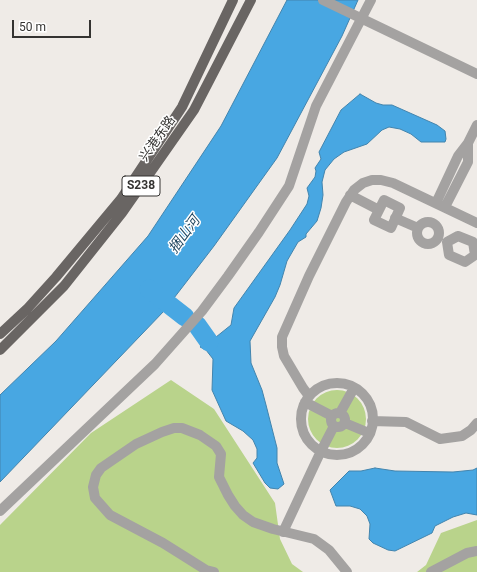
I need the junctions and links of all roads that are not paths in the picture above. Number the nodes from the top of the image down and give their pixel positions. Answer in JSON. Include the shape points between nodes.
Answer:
{"nodes":[{"id":1,"x":233,"y":0,"type":"edge"},
{"id":2,"x":251,"y":0,"type":"edge"},
{"id":3,"x":323,"y":0,"type":"edge"},
{"id":4,"x":371,"y":0,"type":"edge"},
{"id":5,"x":360,"y":18,"type":"junction"},
{"id":6,"x":477,"y":74,"type":"edge"},
{"id":7,"x":477,"y":125,"type":"edge"},
{"id":8,"x":350,"y":195,"type":"junction"},
{"id":9,"x":440,"y":205,"type":"junction"},
{"id":10,"x":477,"y":223,"type":"edge"},
{"id":11,"x":418,"y":228,"type":"junction"},
{"id":12,"x":443,"y":240,"type":"junction"},
{"id":13,"x":476,"y":256,"type":"edge"},
{"id":14,"x":0,"y":334,"type":"edge"},
{"id":15,"x":0,"y":350,"type":"edge"},
{"id":16,"x":354,"y":388,"type":"junction"},
{"id":17,"x":307,"y":399,"type":"junction"},
{"id":18,"x":336,"y":414,"type":"junction"},
{"id":19,"x":372,"y":421,"type":"junction"},
{"id":20,"x":345,"y":423,"type":"junction"},
{"id":21,"x":477,"y":423,"type":"edge"},
{"id":22,"x":334,"y":426,"type":"junction"},
{"id":23,"x":369,"y":434,"type":"junction"},
{"id":24,"x":321,"y":452,"type":"junction"},
{"id":25,"x":0,"y":511,"type":"edge"},
{"id":26,"x":283,"y":532,"type":"junction"},
{"id":27,"x":477,"y":550,"type":"edge"},
{"id":28,"x":214,"y":572,"type":"edge"},
{"id":29,"x":347,"y":572,"type":"edge"},
{"id":30,"x":431,"y":572,"type":"edge"}],
"edges":[{"from":1,"to":14,"type":"main road","name":"兴港东路","number":"S238","via":[[182,107],[121,199],[56,277]]},
{"from":2,"to":15,"type":"main road","name":"兴港东路","number":"S238","via":[[194,110],[122,213],[64,286]]},
{"from":3,"to":5,"type":"street"},
{"from":4,"to":5,"type":"street"},
{"from":5,"to":6,"type":"street"},
{"from":5,"to":25,"type":"street","via":[[316,106],[289,186],[228,276],[202,311],[155,364]]},
{"from":7,"to":9,"type":"street","via":[[468,143],[468,162]]},
{"from":8,"to":9,"type":"street","via":[[363,183],[381,180],[403,187]]},
{"from":8,"to":11,"type":"street","via":[[379,210],[384,200],[400,208],[396,218]]},
{"from":8,"to":17,"type":"street","via":[[282,337],[284,356]]},
{"from":9,"to":10,"type":"street"},
{"from":11,"to":12,"type":"street","via":[[418,237],[423,242]]},
{"from":11,"to":12,"type":"street","via":[[425,222],[432,222],[439,229]]},
{"from":12,"to":13,"type":"street","via":[[458,236],[473,242]]},
{"from":12,"to":13,"type":"street","via":[[449,255],[465,262]]},
{"from":16,"to":17,"type":"street","via":[[339,383],[327,385],[316,390]]},
{"from":16,"to":18,"type":"street"},
{"from":16,"to":19,"type":"street","via":[[368,402]]},
{"from":17,"to":18,"type":"street"},
{"from":17,"to":24,"type":"street","via":[[302,409],[303,432],[309,442]]},
{"from":18,"to":20,"type":"street","via":[[344,416]]},
{"from":18,"to":22,"type":"street","via":[[331,423]]},
{"from":19,"to":21,"type":"street","via":[[406,422],[440,439],[462,436]]},
{"from":19,"to":23,"type":"street"},
{"from":20,"to":22,"type":"street","via":[[341,427]]},
{"from":20,"to":23,"type":"street"},
{"from":22,"to":24,"type":"street"},
{"from":23,"to":24,"type":"street","via":[[361,446],[351,452],[340,455]]},
{"from":24,"to":26,"type":"street"},
{"from":26,"to":28,"type":"street","via":[[253,522],[243,515],[222,486],[219,477],[221,454],[216,446],[192,431],[174,428],[151,436],[102,468],[93,487],[95,498],[110,516],[158,540],[206,570]]},
{"from":26,"to":29,"type":"street","via":[[314,539],[329,550]]},
{"from":27,"to":30,"type":"street"}]}
